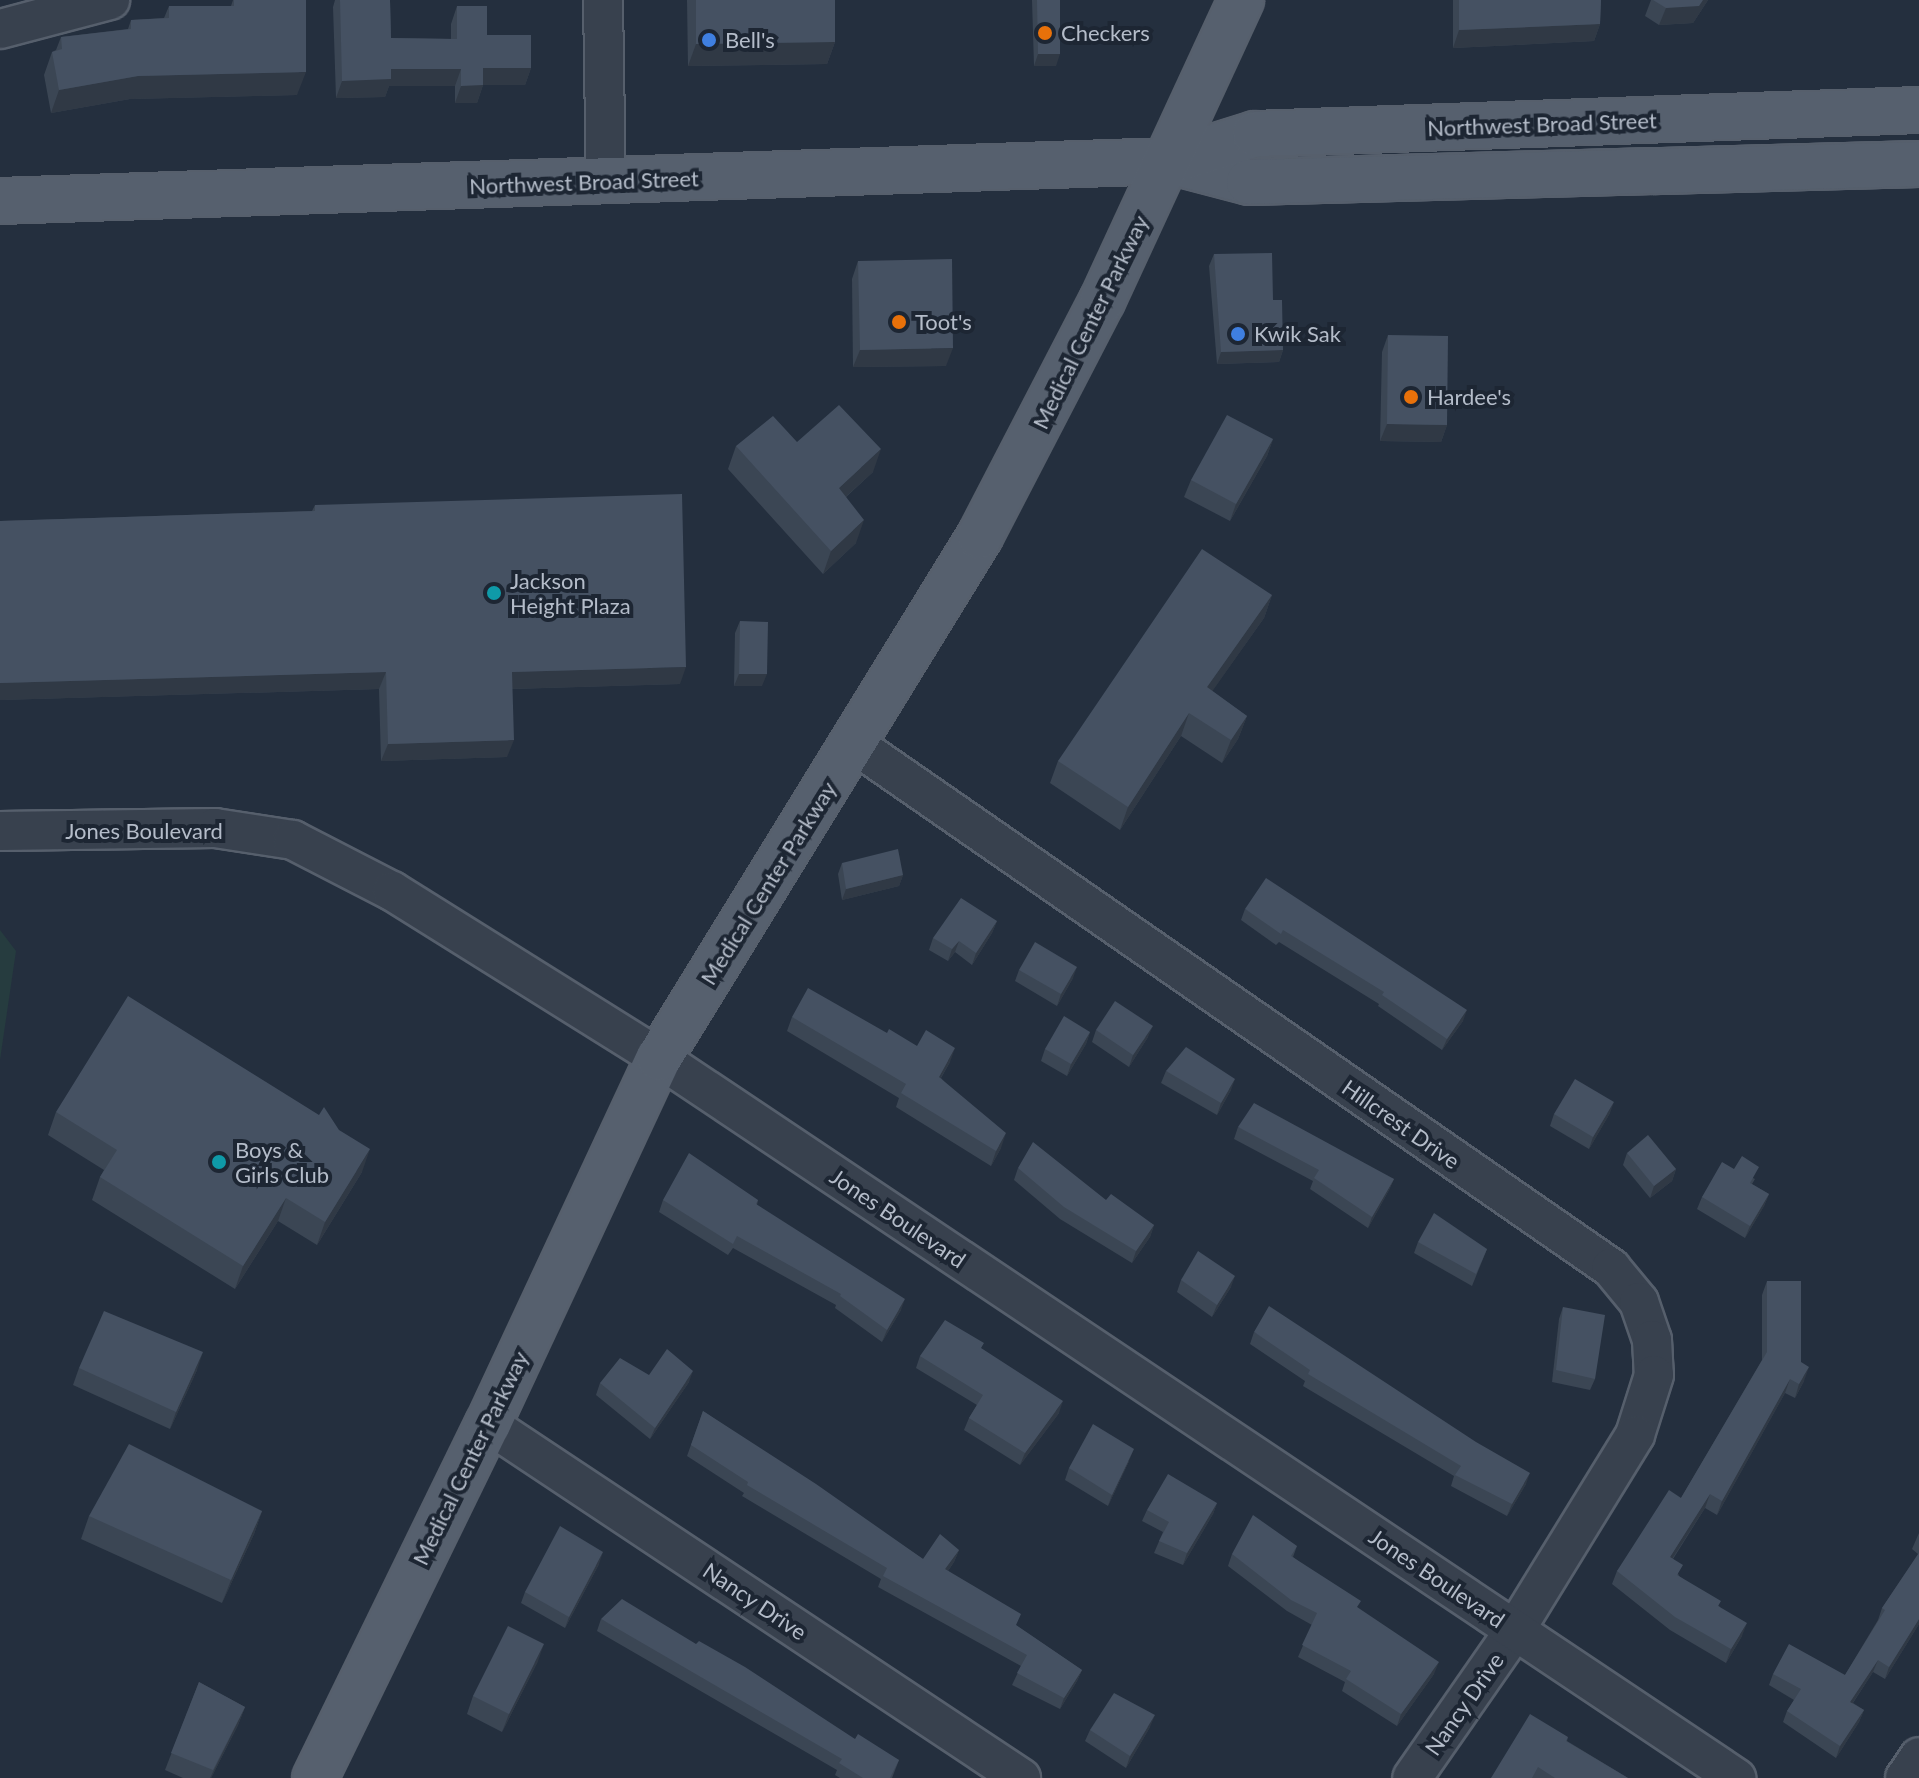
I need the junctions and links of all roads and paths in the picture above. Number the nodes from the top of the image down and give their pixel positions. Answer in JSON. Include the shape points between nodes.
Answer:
{"nodes":[{"id":1,"x":110,"y":0,"type":"edge"},
{"id":2,"x":603,"y":0,"type":"edge"},
{"id":3,"x":1241,"y":0,"type":"edge"},
{"id":4,"x":0,"y":29,"type":"edge"},
{"id":5,"x":1919,"y":110,"type":"edge"},
{"id":6,"x":1169,"y":161,"type":"junction"},
{"id":7,"x":1919,"y":164,"type":"edge"},
{"id":8,"x":606,"y":182,"type":"junction"},
{"id":9,"x":0,"y":201,"type":"edge"},
{"id":10,"x":854,"y":744,"type":"junction"},
{"id":11,"x":0,"y":831,"type":"edge"},
{"id":12,"x":659,"y":1058,"type":"junction"},
{"id":13,"x":488,"y":1424,"type":"junction"},
{"id":14,"x":1515,"y":1630,"type":"junction"},
{"id":15,"x":1919,"y":1757,"type":"edge"},
{"id":16,"x":315,"y":1778,"type":"edge"},
{"id":17,"x":1021,"y":1778,"type":"edge"},
{"id":18,"x":1412,"y":1778,"type":"edge"},
{"id":19,"x":1736,"y":1778,"type":"edge"},
{"id":20,"x":1905,"y":1778,"type":"edge"}],
"edges":[{"from":1,"to":4,"type":"street"},
{"from":2,"to":8,"type":"street"},
{"from":3,"to":6,"type":"main road","name":"Medical Center Parkway"},
{"from":5,"to":6,"type":"main road","name":"Northwest Broad Street","via":[[1255,134]]},
{"from":6,"to":7,"type":"main road","name":"Northwest Broad Street","via":[[1249,182]]},
{"from":6,"to":8,"type":"main road","name":"Northwest Broad Street"},
{"from":6,"to":10,"type":"main road","name":"Medical Center Parkway","via":[[980,536]]},
{"from":8,"to":9,"type":"main road","name":"Northwest Broad Street"},
{"from":10,"to":12,"type":"main road","name":"Medical Center Parkway"},
{"from":10,"to":14,"type":"street","name":"Hillcrest Drive","via":[[1611,1268],[1639,1302],[1652,1340],[1654,1375],[1635,1435]]},
{"from":11,"to":12,"type":"street","name":"Jones Boulevard","via":[[215,828],[293,840],[392,891]]},
{"from":12,"to":13,"type":"main road","name":"Medical Center Parkway"},
{"from":12,"to":14,"type":"street","name":"Jones Boulevard"},
{"from":13,"to":16,"type":"main road","name":"Medical Center Parkway"},
{"from":13,"to":17,"type":"street","name":"Nancy Drive"},
{"from":14,"to":18,"type":"street","name":"Nancy Drive"},
{"from":14,"to":19,"type":"street","name":"Jones Boulevard"},
{"from":15,"to":20,"type":"street"}]}
